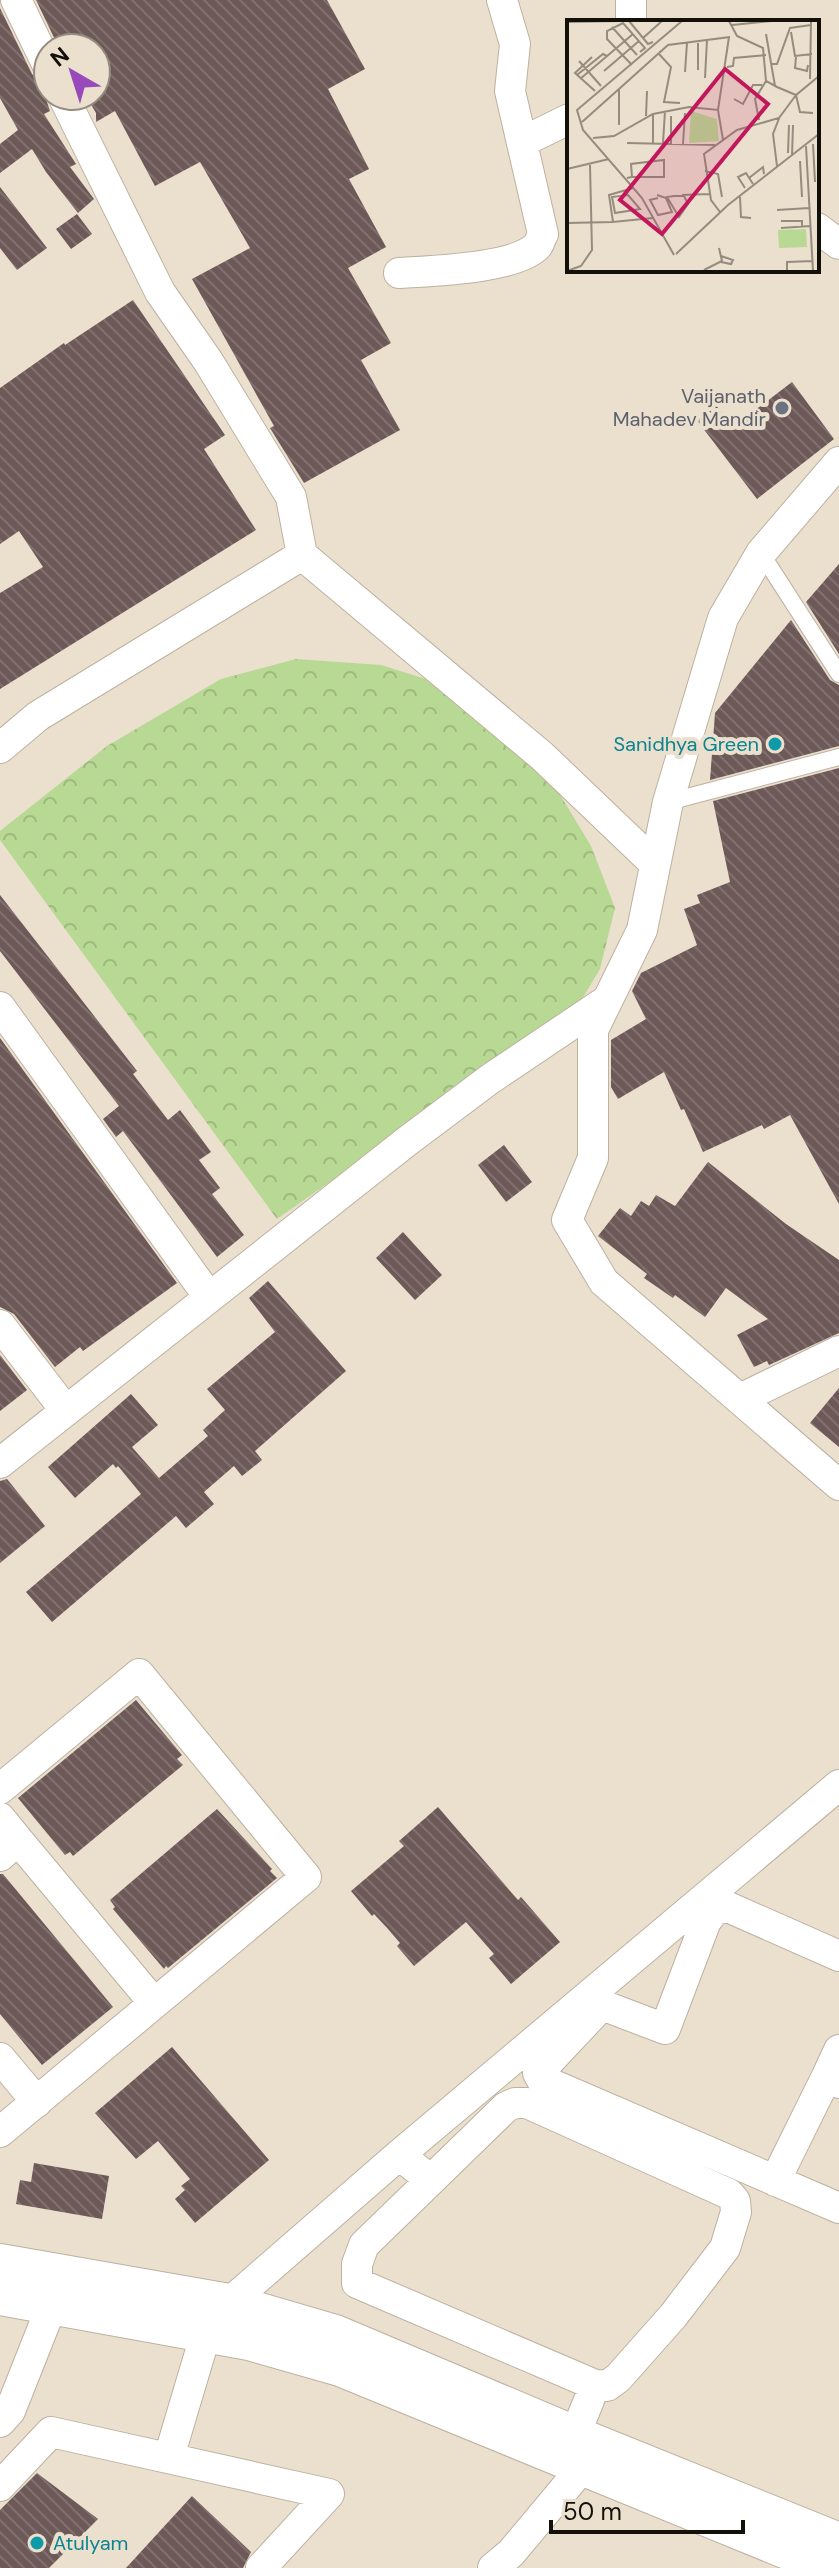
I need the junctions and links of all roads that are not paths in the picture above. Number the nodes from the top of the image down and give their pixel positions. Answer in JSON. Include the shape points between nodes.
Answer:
{"nodes":[{"id":1,"x":16,"y":0,"type":"edge"},
{"id":2,"x":502,"y":0,"type":"edge"},
{"id":3,"x":32,"y":33,"type":"edge"},
{"id":4,"x":71,"y":112,"type":"edge"},
{"id":5,"x":567,"y":120,"type":"edge"},
{"id":6,"x":522,"y":142,"type":"junction"},
{"id":7,"x":819,"y":229,"type":"edge"},
{"id":8,"x":839,"y":244,"type":"edge"},
{"id":9,"x":399,"y":273,"type":"dead end"},
{"id":10,"x":839,"y":462,"type":"edge"},
{"id":11,"x":761,"y":553,"type":"junction"},
{"id":12,"x":302,"y":555,"type":"junction"},
{"id":13,"x":839,"y":674,"type":"edge"},
{"id":14,"x":0,"y":748,"type":"edge"},
{"id":15,"x":839,"y":757,"type":"edge"},
{"id":16,"x":668,"y":802,"type":"junction"},
{"id":17,"x":655,"y":864,"type":"junction"},
{"id":18,"x":609,"y":999,"type":"junction"},
{"id":19,"x":0,"y":1007,"type":"edge"},
{"id":20,"x":209,"y":1297,"type":"junction"},
{"id":21,"x":0,"y":1325,"type":"edge"},
{"id":22,"x":839,"y":1351,"type":"edge"},
{"id":23,"x":740,"y":1399,"type":"junction"},
{"id":24,"x":66,"y":1411,"type":"junction"},
{"id":25,"x":0,"y":1463,"type":"edge"},
{"id":26,"x":839,"y":1485,"type":"edge"},
{"id":27,"x":839,"y":1785,"type":"edge"},
{"id":28,"x":0,"y":1789,"type":"edge"},
{"id":29,"x":6,"y":1838,"type":"edge"},
{"id":30,"x":650,"y":1944,"type":"junction"},
{"id":31,"x":839,"y":1956,"type":"edge"},
{"id":32,"x":691,"y":1960,"type":"junction"},
{"id":33,"x":594,"y":2002,"type":"junction"},
{"id":34,"x":154,"y":2003,"type":"junction"},
{"id":35,"x":839,"y":2050,"type":"edge"},
{"id":36,"x":0,"y":2058,"type":"edge"},
{"id":37,"x":833,"y":2081,"type":"edge"},
{"id":38,"x":37,"y":2102,"type":"junction"},
{"id":39,"x":0,"y":2132,"type":"edge"},
{"id":40,"x":399,"y":2155,"type":"junction"},
{"id":41,"x":431,"y":2180,"type":"junction"},
{"id":42,"x":775,"y":2181,"type":"junction"},
{"id":43,"x":839,"y":2208,"type":"edge"},
{"id":44,"x":0,"y":2263,"type":"edge"},
{"id":45,"x":0,"y":2296,"type":"edge"},
{"id":46,"x":229,"y":2303,"type":"junction"},
{"id":47,"x":52,"y":2305,"type":"junction"},
{"id":48,"x":206,"y":2333,"type":"junction"},
{"id":49,"x":595,"y":2385,"type":"junction"},
{"id":50,"x":0,"y":2422,"type":"edge"},
{"id":51,"x":578,"y":2452,"type":"junction"},
{"id":52,"x":169,"y":2457,"type":"junction"},
{"id":53,"x":0,"y":2486,"type":"edge"},
{"id":54,"x":839,"y":2542,"type":"edge"},
{"id":55,"x":261,"y":2568,"type":"edge"},
{"id":56,"x":493,"y":2568,"type":"edge"},
{"id":57,"x":831,"y":2568,"type":"edge"}],
"edges":[{"from":1,"to":3,"type":"street"},
{"from":2,"to":6,"type":"street","via":[[515,44],[510,91]]},
{"from":4,"to":12,"type":"street","via":[[160,292],[291,497]]},
{"from":5,"to":6,"type":"street"},
{"from":6,"to":9,"type":"street","via":[[543,234],[539,245],[485,267]]},
{"from":7,"to":8,"type":"street"},
{"from":10,"to":11,"type":"street"},
{"from":11,"to":13,"type":"lane"},
{"from":11,"to":16,"type":"street","via":[[723,618]]},
{"from":12,"to":14,"type":"street","via":[[38,716]]},
{"from":12,"to":17,"type":"street","via":[[542,756]]},
{"from":15,"to":16,"type":"lane"},
{"from":16,"to":17,"type":"street"},
{"from":17,"to":18,"type":"street","via":[[642,930]]},
{"from":18,"to":20,"type":"street","via":[[490,1079]]},
{"from":18,"to":23,"type":"street","via":[[593,1030],[593,1158],[567,1220],[604,1282]]},
{"from":19,"to":20,"type":"street"},
{"from":20,"to":24,"type":"street"},
{"from":21,"to":24,"type":"street"},
{"from":22,"to":23,"type":"street"},
{"from":23,"to":26,"type":"street"},
{"from":24,"to":25,"type":"street"},
{"from":27,"to":30,"type":"street"},
{"from":28,"to":34,"type":"street","via":[[139,1674],[306,1877]]},
{"from":29,"to":34,"type":"street"},
{"from":30,"to":32,"type":"street"},
{"from":30,"to":33,"type":"street"},
{"from":31,"to":32,"type":"street","via":[[728,1907],[715,1910],[706,1921]]},
{"from":32,"to":33,"type":"street","via":[[665,2029]]},
{"from":33,"to":40,"type":"street"},
{"from":33,"to":42,"type":"street","via":[[538,2073],[542,2080]]},
{"from":34,"to":38,"type":"street"},
{"from":35,"to":37,"type":"street"},
{"from":36,"to":38,"type":"street"},
{"from":37,"to":42,"type":"street"},
{"from":38,"to":39,"type":"street"},
{"from":40,"to":41,"type":"street"},
{"from":40,"to":46,"type":"street"},
{"from":41,"to":49,"type":"street","via":[[364,2245],[357,2283]]},
{"from":41,"to":49,"type":"street","via":[[506,2107],[527,2103],[735,2201],[725,2248],[618,2378],[607,2386]]},
{"from":42,"to":43,"type":"street"},
{"from":44,"to":46,"type":"street"},
{"from":45,"to":47,"type":"street"},
{"from":46,"to":51,"type":"street","via":[[335,2334]]},
{"from":47,"to":48,"type":"street"},
{"from":47,"to":50,"type":"street","via":[[10,2411]]},
{"from":48,"to":51,"type":"street","via":[[340,2367]]},
{"from":48,"to":52,"type":"street"},
{"from":49,"to":51,"type":"street"},
{"from":51,"to":54,"type":"street"},
{"from":51,"to":56,"type":"street","via":[[511,2553]]},
{"from":51,"to":57,"type":"street"},
{"from":52,"to":53,"type":"street","via":[[51,2432]]},
{"from":52,"to":55,"type":"street","via":[[329,2494]]}]}
